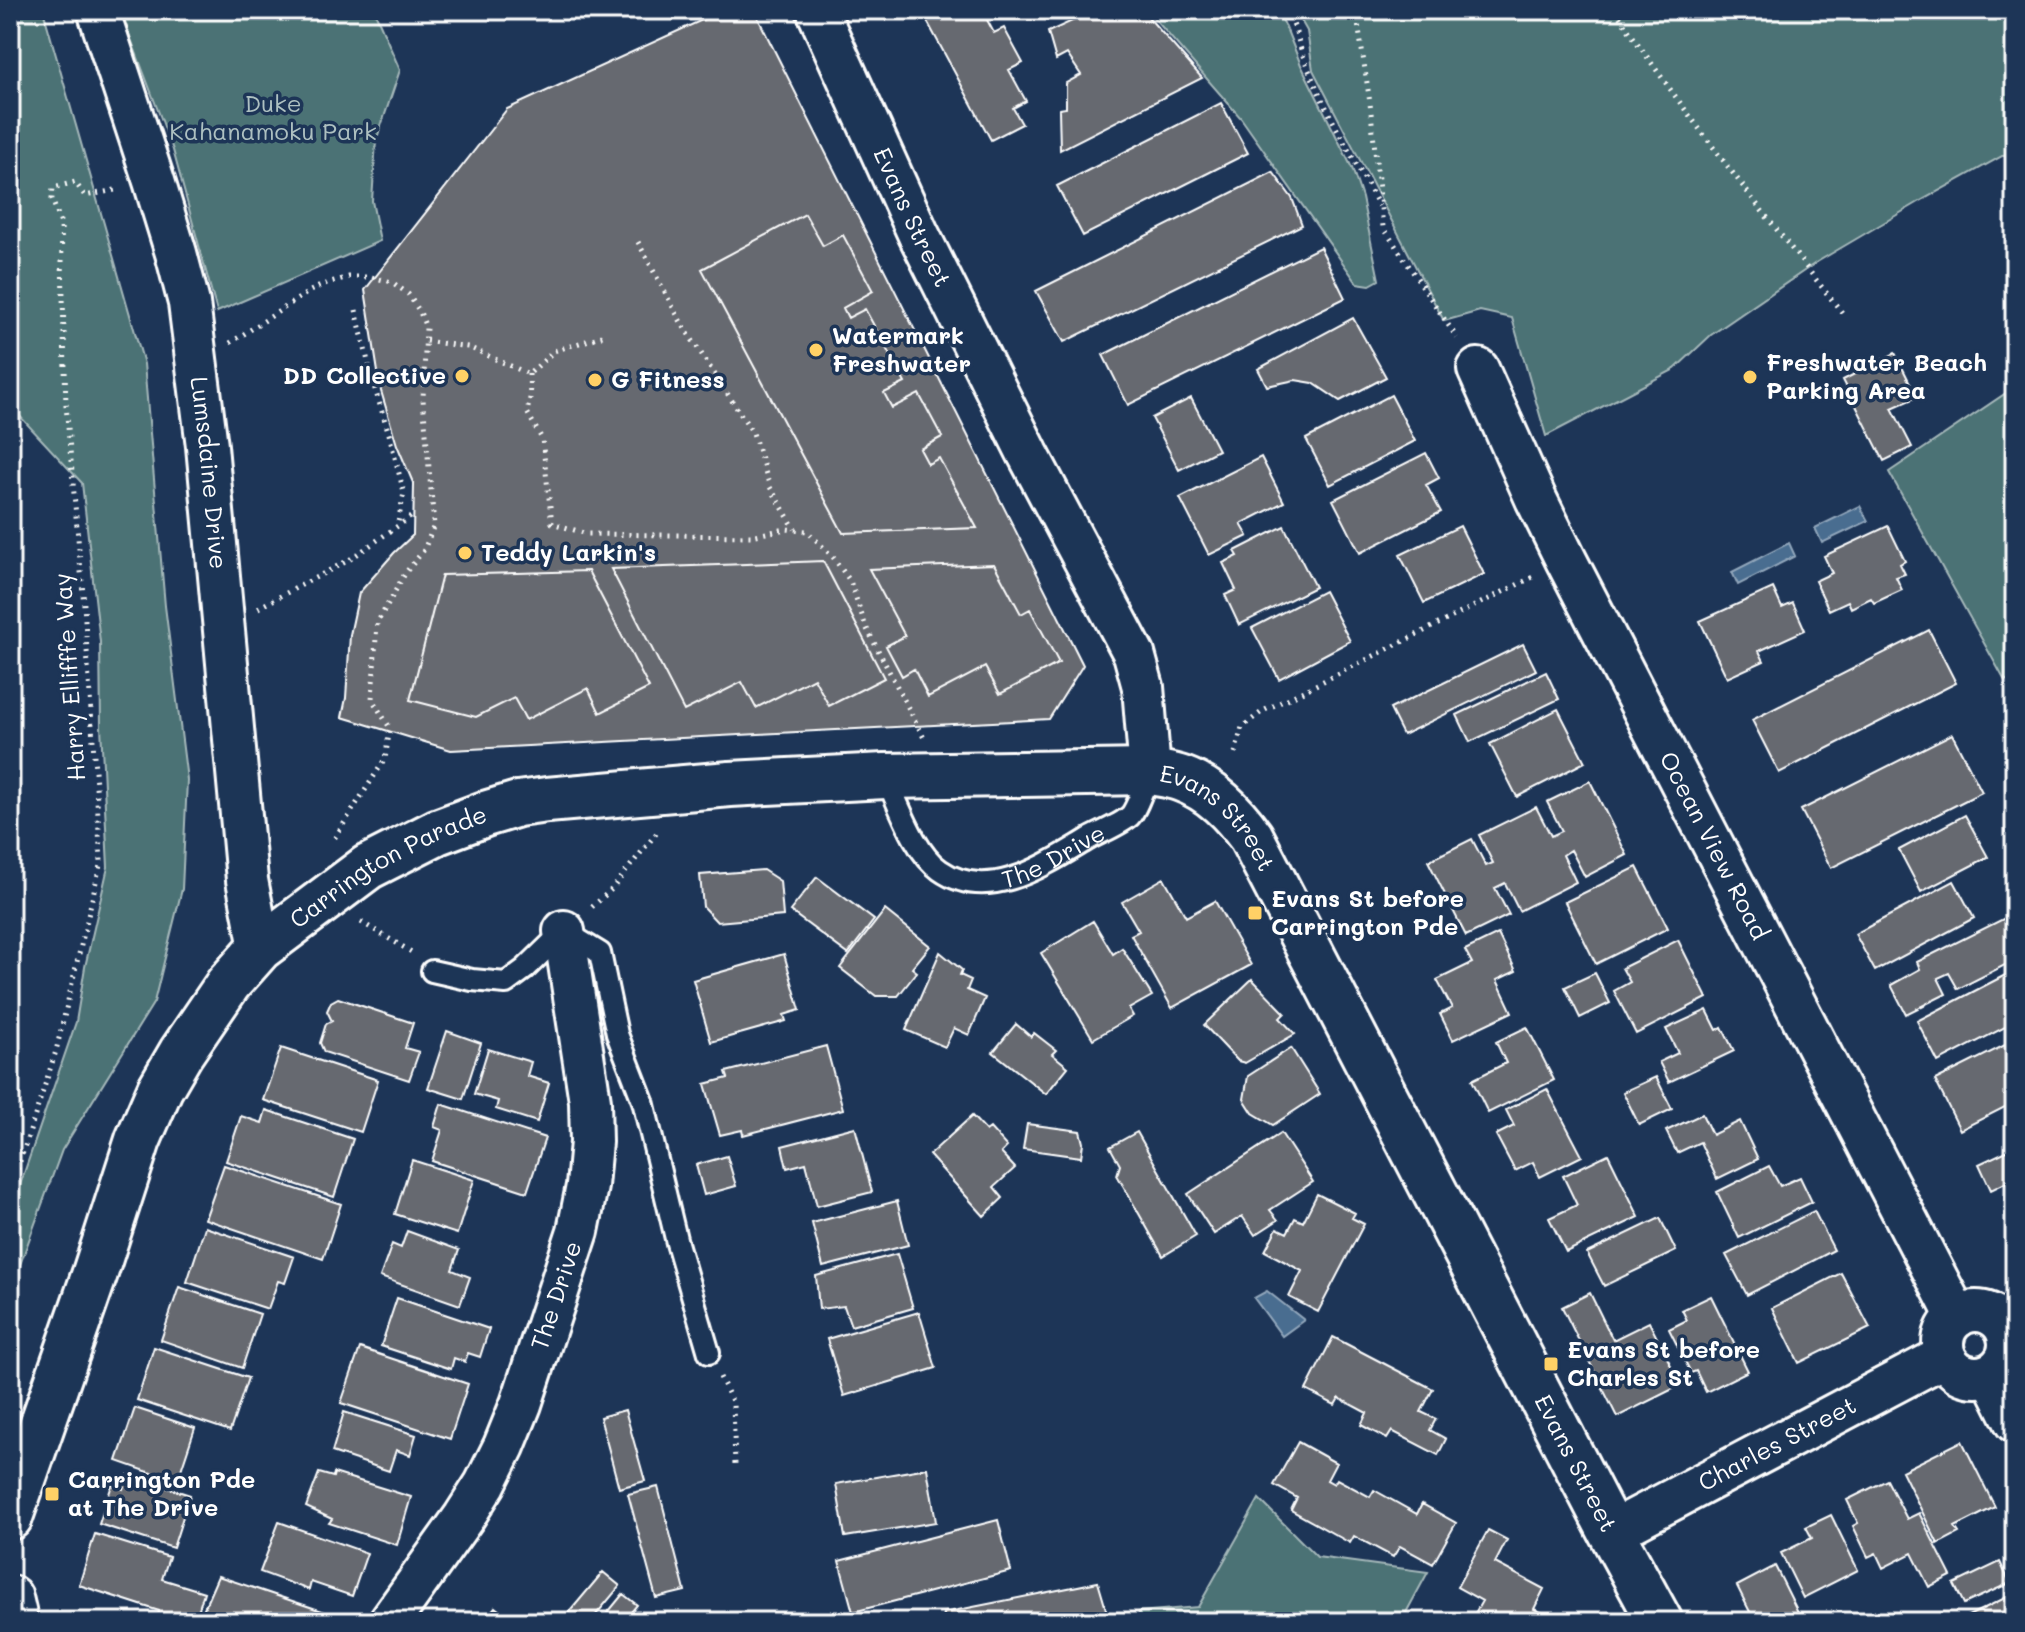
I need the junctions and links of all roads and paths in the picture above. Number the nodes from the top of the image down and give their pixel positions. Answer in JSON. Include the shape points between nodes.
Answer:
{"nodes":[{"id":1,"x":98,"y":10,"type":"edge"},
{"id":2,"x":817,"y":10,"type":"edge"},
{"id":3,"x":1287,"y":10,"type":"edge"},
{"id":4,"x":1356,"y":10,"type":"edge"},
{"id":5,"x":1615,"y":10,"type":"edge"},
{"id":6,"x":121,"y":188,"type":"dead end"},
{"id":7,"x":1382,"y":210,"type":"junction"},
{"id":8,"x":638,"y":242,"type":"dead end"},
{"id":9,"x":356,"y":310,"type":"dead end"},
{"id":10,"x":1844,"y":315,"type":"dead end"},
{"id":11,"x":605,"y":335,"type":"dead end"},
{"id":12,"x":426,"y":341,"type":"junction"},
{"id":13,"x":227,"y":345,"type":"dead end"},
{"id":14,"x":1478,"y":369,"type":"joint"},
{"id":15,"x":529,"y":374,"type":"junction"},
{"id":16,"x":412,"y":516,"type":"dead end"},
{"id":17,"x":397,"y":527,"type":"junction"},
{"id":18,"x":795,"y":530,"type":"junction"},
{"id":19,"x":1566,"y":560,"type":"junction"},
{"id":20,"x":257,"y":609,"type":"dead end"},
{"id":21,"x":927,"y":744,"type":"dead end"},
{"id":22,"x":1235,"y":753,"type":"dead end"},
{"id":23,"x":1150,"y":772,"type":"junction"},
{"id":24,"x":885,"y":776,"type":"junction"},
{"id":25,"x":667,"y":820,"type":"dead end"},
{"id":26,"x":334,"y":839,"type":"dead end"},
{"id":27,"x":361,"y":922,"type":"dead end"},
{"id":28,"x":564,"y":931,"type":"junction"},
{"id":29,"x":260,"y":948,"type":"junction"},
{"id":30,"x":432,"y":971,"type":"joint"},
{"id":31,"x":10,"y":1192,"type":"edge"},
{"id":32,"x":1957,"y":1317,"type":"junction"},
{"id":33,"x":2010,"y":1325,"type":"edge"},
{"id":34,"x":709,"y":1353,"type":"joint"},
{"id":35,"x":1945,"y":1356,"type":"junction"},
{"id":36,"x":1991,"y":1374,"type":"junction"},
{"id":37,"x":2015,"y":1422,"type":"edge"},
{"id":38,"x":735,"y":1465,"type":"dead end"},
{"id":39,"x":10,"y":1517,"type":"edge"},
{"id":40,"x":1611,"y":1532,"type":"junction"},
{"id":41,"x":10,"y":1598,"type":"edge"},
{"id":42,"x":12,"y":1622,"type":"edge"},
{"id":43,"x":389,"y":1622,"type":"edge"},
{"id":44,"x":1660,"y":1622,"type":"edge"}],
"edges":[{"from":1,"to":29,"type":"street","name":"Lumsdaine Drive","via":[[189,303],[247,880]]},
{"from":2,"to":23,"type":"street","name":"Evans Street","via":[[918,233],[1134,654],[1143,687]]},
{"from":3,"to":7,"type":"path","via":[[1326,108]]},
{"from":4,"to":7,"type":"path"},
{"from":5,"to":10,"type":"path","via":[[1727,168]]},
{"from":6,"to":31,"type":"path","name":"Harry Ellifffe Way","via":[[85,196],[75,182],[53,188],[61,224],[66,405],[101,861],[56,1051]]},
{"from":7,"to":14,"type":"path","via":[[1383,227]]},
{"from":8,"to":18,"type":"path","via":[[682,324],[753,433],[770,487]]},
{"from":9,"to":17,"type":"path","via":[[404,493]]},
{"from":11,"to":15,"type":"path","via":[[554,351]]},
{"from":12,"to":13,"type":"path","via":[[420,312],[408,294],[392,282],[349,277],[310,291]]},
{"from":12,"to":15,"type":"path","via":[[468,347]]},
{"from":12,"to":26,"type":"path","via":[[423,399],[434,525],[377,623],[372,699],[390,728],[385,759]]},
{"from":14,"to":19,"type":"street","name":"Ocean View Road"},
{"from":15,"to":18,"type":"path","via":[[527,412],[542,439],[552,523],[587,534],[614,535],[751,536]]},
{"from":16,"to":17,"type":"path"},
{"from":17,"to":20,"type":"path","via":[[349,560]]},
{"from":18,"to":21,"type":"path","via":[[807,531],[850,581],[866,627]]},
{"from":19,"to":22,"type":"path","via":[[1263,711],[1242,727]]},
{"from":19,"to":32,"type":"street","name":"Ocean View Road"},
{"from":23,"to":24,"type":"street","name":"Carrington Parade"},
{"from":23,"to":24,"type":"lane","name":"The Drive","via":[[1131,815],[1041,867],[976,884],[940,870],[929,859]]},
{"from":23,"to":40,"type":"street","name":"Evans Street","via":[[1210,793],[1251,837]]},
{"from":24,"to":29,"type":"street","name":"Carrington Parade","via":[[518,804],[437,832],[368,867]]},
{"from":25,"to":28,"type":"path","via":[[612,889]]},
{"from":27,"to":30,"type":"path","via":[[411,950]]},
{"from":28,"to":30,"type":"lane","via":[[506,983]]},
{"from":28,"to":34,"type":"lane","via":[[600,953],[617,1034],[643,1101]]},
{"from":28,"to":43,"type":"street","name":"The Drive","via":[[590,1101],[587,1186],[578,1231],[504,1446],[464,1517]]},
{"from":29,"to":39,"type":"street","name":"Carrington Parade","via":[[228,984],[160,1089]]},
{"from":32,"to":33,"type":"street","via":[[1978,1311]]},
{"from":32,"to":35,"type":"street","via":[[1944,1334]]},
{"from":33,"to":36,"type":"street","via":[[2006,1359]]},
{"from":34,"to":38,"type":"path","via":[[733,1403]]},
{"from":35,"to":36,"type":"street","via":[[1969,1376]]},
{"from":35,"to":40,"type":"street","name":"Charles Street"},
{"from":36,"to":37,"type":"street"},
{"from":40,"to":44,"type":"street","name":"Evans Street"},
{"from":41,"to":42,"type":"street"}]}
